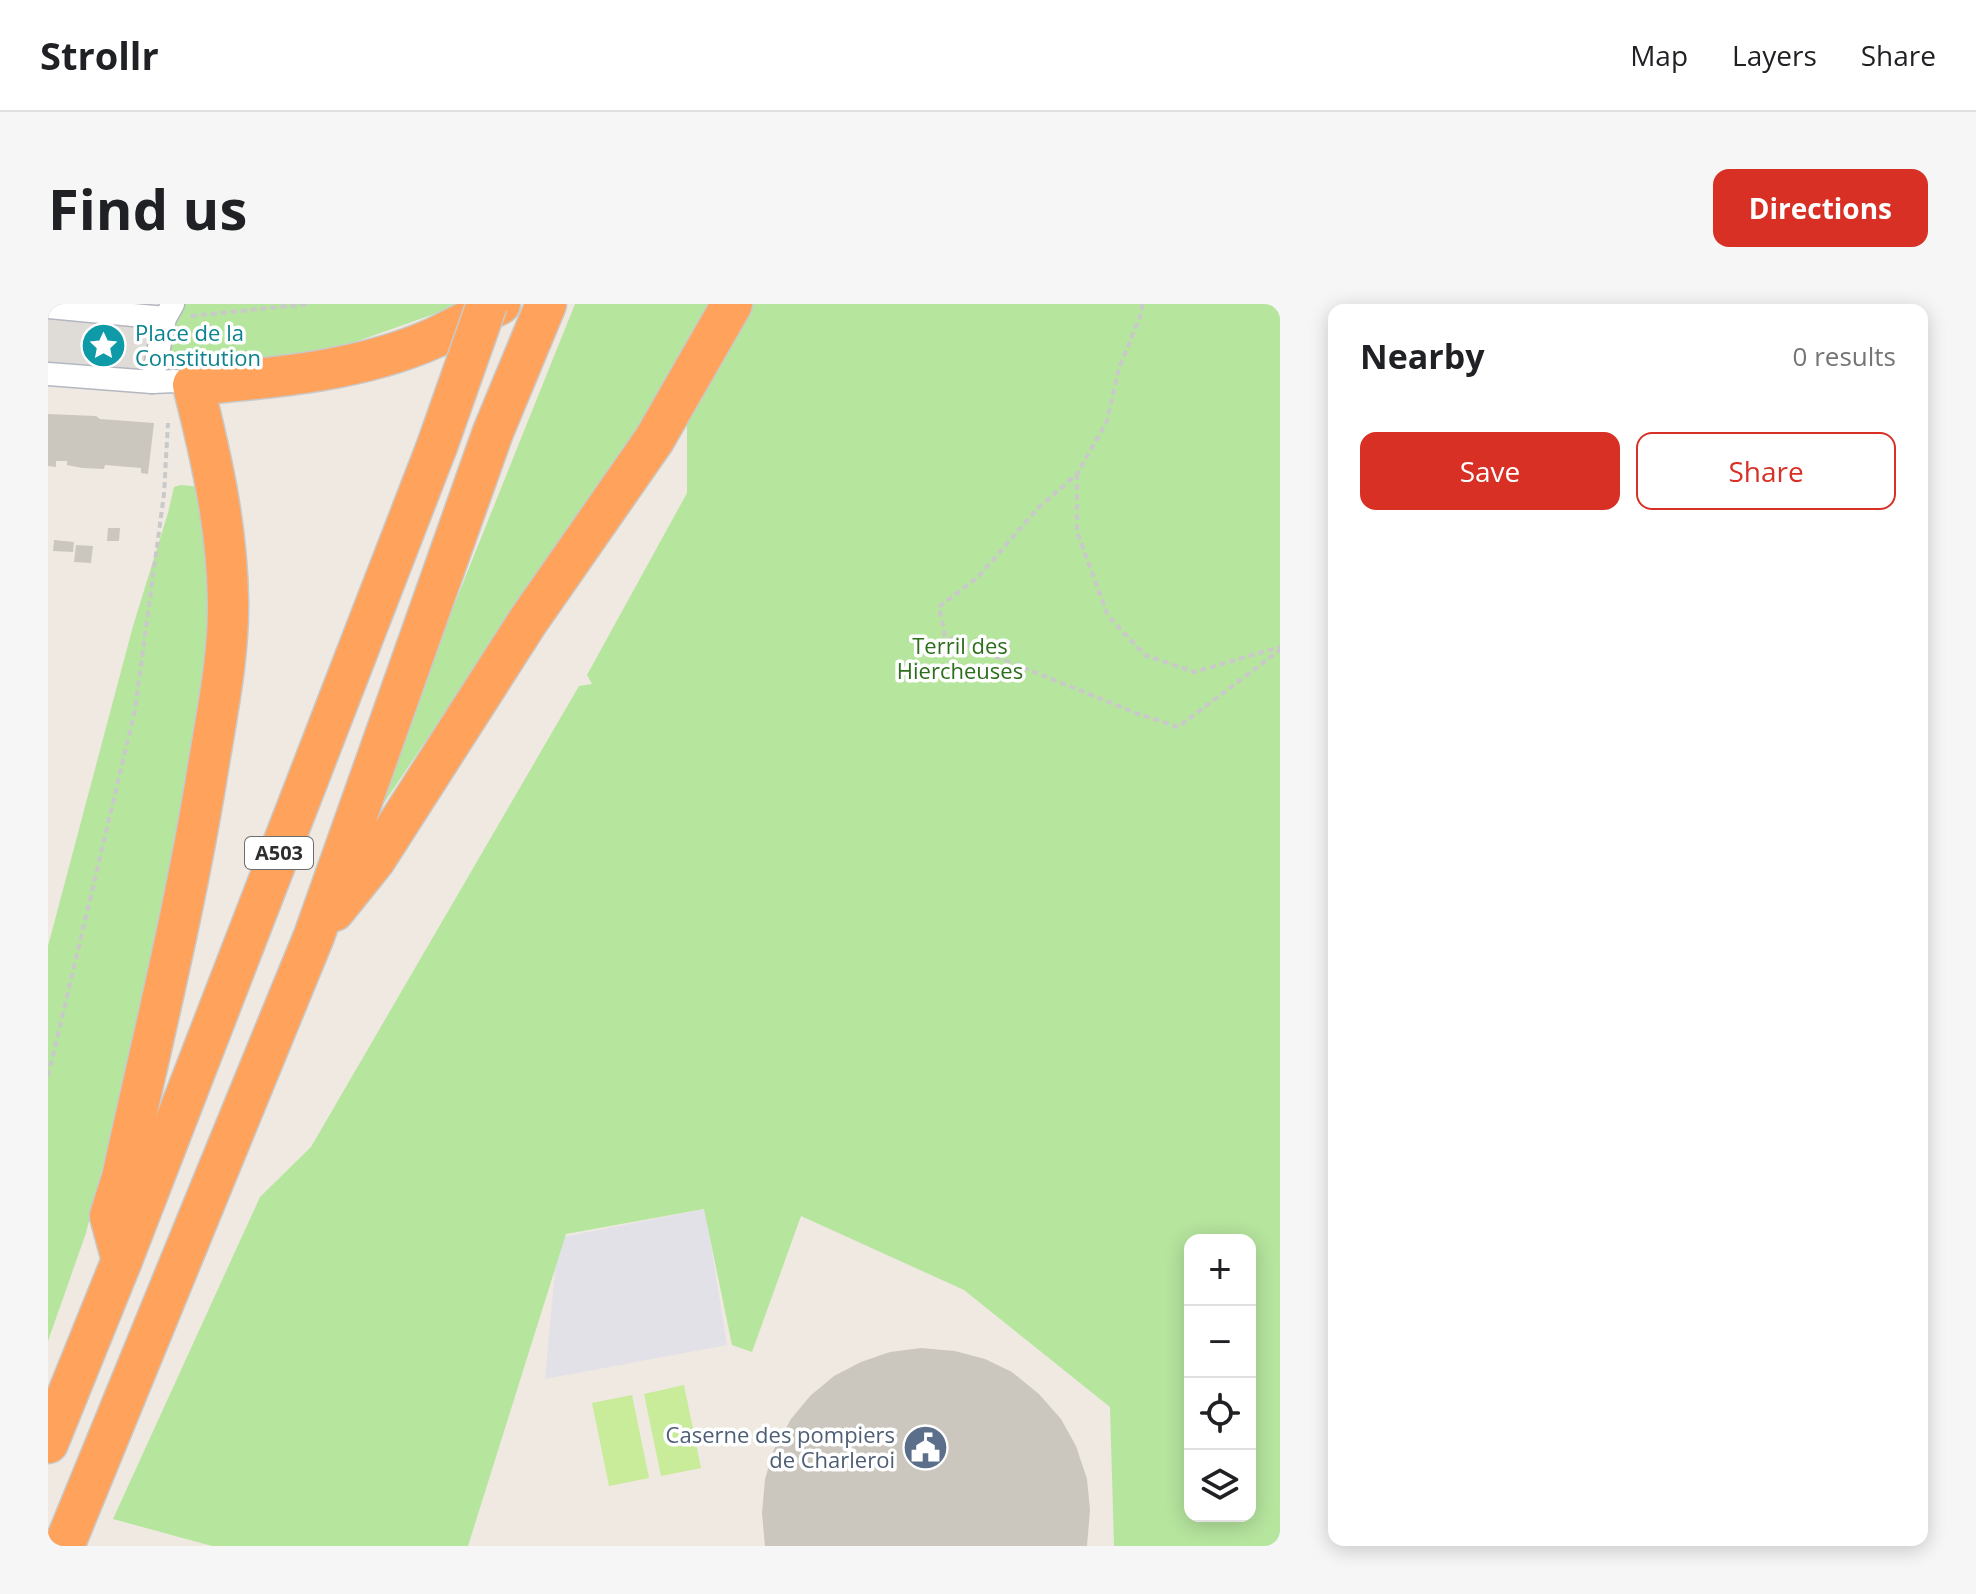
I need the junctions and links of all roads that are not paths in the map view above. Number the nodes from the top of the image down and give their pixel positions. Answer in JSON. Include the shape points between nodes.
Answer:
{"nodes":[{"id":1,"x":487,"y":304,"type":"edge"},
{"id":2,"x":500,"y":304,"type":"edge"},
{"id":3,"x":546,"y":304,"type":"edge"},
{"id":4,"x":732,"y":304,"type":"edge"},
{"id":5,"x":48,"y":307,"type":"edge"},
{"id":6,"x":169,"y":311,"type":"edge"},
{"id":7,"x":48,"y":374,"type":"edge"},
{"id":8,"x":152,"y":382,"type":"junction"},
{"id":9,"x":193,"y":385,"type":"junction"},
{"id":10,"x":314,"y":936,"type":"junction"},
{"id":11,"x":122,"y":1260,"type":"junction"},
{"id":12,"x":48,"y":1443,"type":"edge"},
{"id":13,"x":64,"y":1546,"type":"edge"}],
"edges":[{"from":1,"to":11,"type":"highway","number":"A503","bridge":true},
{"from":2,"to":9,"type":"highway","via":[[433,339],[390,354],[308,373]]},
{"from":3,"to":10,"type":"highway","number":"A503","via":[[493,432]]},
{"from":4,"to":10,"type":"highway","via":[[654,440],[528,621],[375,860]]},
{"from":5,"to":6,"type":"street"},
{"from":6,"to":8,"type":"street"},
{"from":7,"to":8,"type":"street"},
{"from":8,"to":9,"type":"street"},
{"from":9,"to":11,"type":"highway","via":[[224,526],[224,671],[193,859],[110,1216]]},
{"from":10,"to":13,"type":"highway","number":"A503"},
{"from":11,"to":12,"type":"highway","number":"A503"}]}
